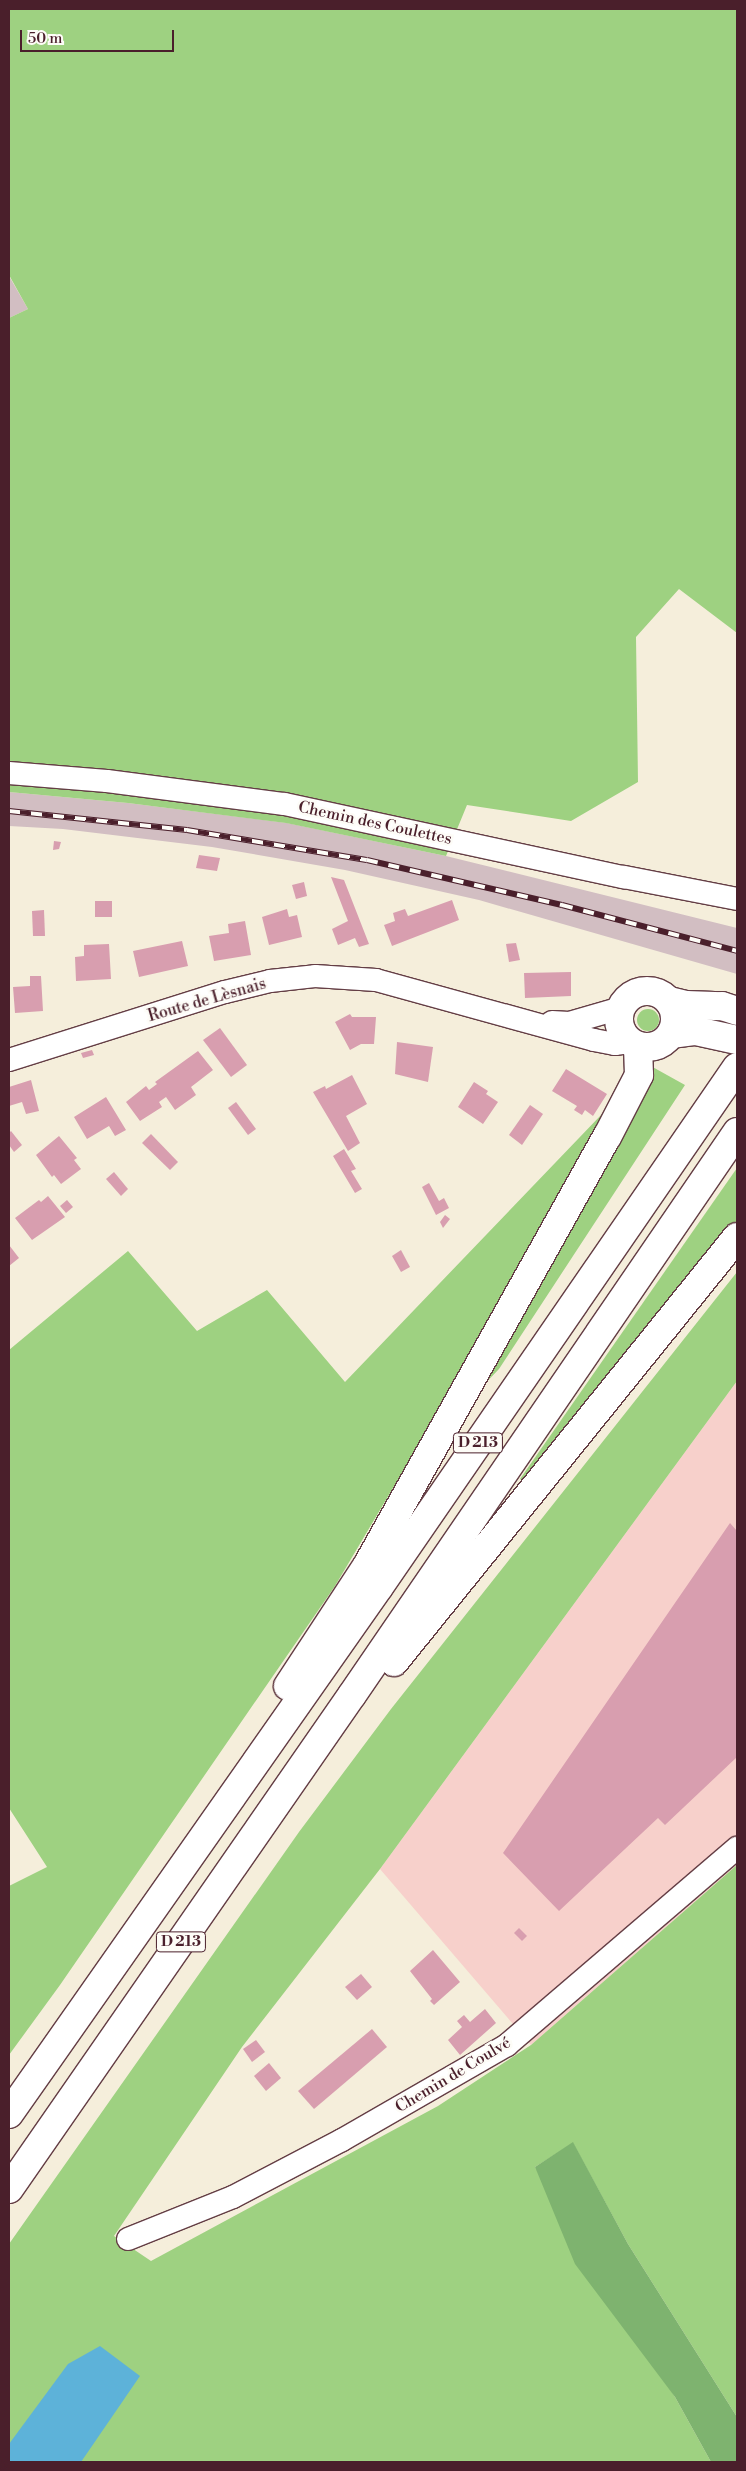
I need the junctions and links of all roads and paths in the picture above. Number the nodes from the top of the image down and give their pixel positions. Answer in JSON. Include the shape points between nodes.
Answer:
{"nodes":[{"id":1,"x":9,"y":773,"type":"edge"},
{"id":2,"x":737,"y":899,"type":"edge"},
{"id":3,"x":669,"y":1001,"type":"junction"},
{"id":4,"x":621,"y":1008,"type":"junction"},
{"id":5,"x":737,"y":1010,"type":"edge"},
{"id":6,"x":526,"y":1020,"type":"junction"},
{"id":7,"x":671,"y":1034,"type":"junction"},
{"id":8,"x":737,"y":1040,"type":"edge"},
{"id":9,"x":633,"y":1044,"type":"junction"},
{"id":10,"x":9,"y":1060,"type":"edge"},
{"id":11,"x":730,"y":1078,"type":"edge"},
{"id":12,"x":737,"y":1132,"type":"edge"},
{"id":13,"x":737,"y":1237,"type":"edge"},
{"id":14,"x":352,"y":1695,"type":"junction"},
{"id":15,"x":233,"y":1796,"type":"junction"},
{"id":16,"x":737,"y":1848,"type":"edge"},
{"id":17,"x":9,"y":2114,"type":"edge"},
{"id":18,"x":9,"y":2189,"type":"edge"},
{"id":19,"x":128,"y":2240,"type":"dead end"}],
"edges":[{"from":1,"to":2,"type":"street","name":"Chemin des Coulettes","via":[[108,781],[285,804]]},
{"from":3,"to":4,"type":"main road","via":[[656,992],[647,991],[631,996]]},
{"from":3,"to":5,"type":"main road"},
{"from":3,"to":7,"type":"main road","via":[[676,1017]]},
{"from":4,"to":6,"type":"street","name":"Route de Lèsnais","via":[[569,1022]]},
{"from":4,"to":9,"type":"main road","via":[[619,1025]]},
{"from":6,"to":9,"type":"street","name":"Route de Lèsnais","via":[[615,1044]]},
{"from":6,"to":10,"type":"street","name":"Route de Lèsnais","via":[[376,980],[315,976],[270,981],[225,992]]},
{"from":7,"to":8,"type":"main road","via":[[696,1031]]},
{"from":7,"to":9,"type":"main road","via":[[657,1046]]},
{"from":9,"to":15,"type":"main road","via":[[639,1075],[607,1137],[368,1564],[248,1746]]},
{"from":11,"to":15,"type":"main road","number":"D 213"},
{"from":12,"to":14,"type":"main road","number":"D 213"},
{"from":13,"to":14,"type":"main road","via":[[390,1667],[370,1685]]},
{"from":14,"to":18,"type":"main road","number":"D 213"},
{"from":15,"to":17,"type":"main road","number":"D 213"},
{"from":16,"to":19,"type":"street","name":"Chemin de Coulvé","via":[[507,2045],[342,2140],[233,2197]]}]}
